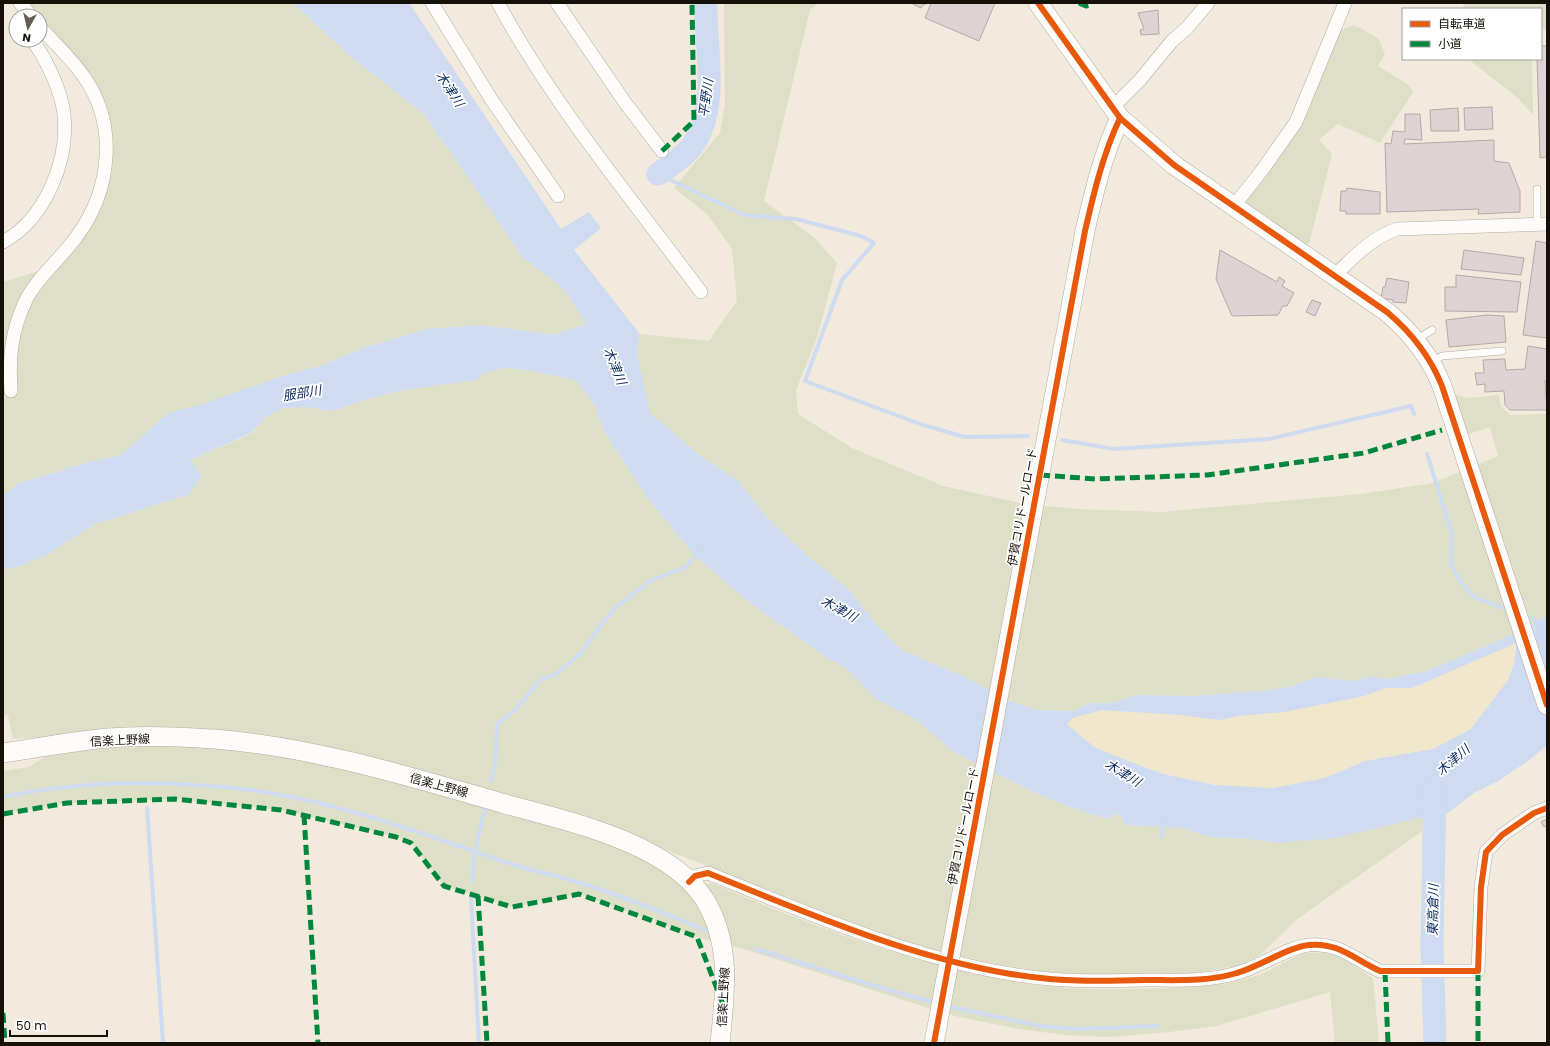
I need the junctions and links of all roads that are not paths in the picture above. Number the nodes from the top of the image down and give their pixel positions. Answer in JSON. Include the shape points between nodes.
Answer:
{"nodes":[{"id":1,"x":432,"y":3,"type":"edge"},
{"id":2,"x":498,"y":3,"type":"edge"},
{"id":3,"x":558,"y":3,"type":"edge"},
{"id":4,"x":1038,"y":3,"type":"edge"},
{"id":5,"x":1208,"y":3,"type":"edge"},
{"id":6,"x":1345,"y":3,"type":"edge"},
{"id":7,"x":48,"y":36,"type":"edge"},
{"id":8,"x":39,"y":48,"type":"edge"},
{"id":9,"x":1117,"y":112,"type":"junction"},
{"id":10,"x":662,"y":150,"type":"dead end"},
{"id":11,"x":1537,"y":189,"type":"dead end"},
{"id":12,"x":558,"y":196,"type":"dead end"},
{"id":13,"x":1233,"y":207,"type":"junction"},
{"id":14,"x":1542,"y":224,"type":"edge"},
{"id":15,"x":3,"y":242,"type":"edge"},
{"id":16,"x":1334,"y":276,"type":"junction"},
{"id":17,"x":701,"y":292,"type":"dead end"},
{"id":18,"x":1432,"y":330,"type":"dead end"},
{"id":19,"x":1416,"y":340,"type":"junction"},
{"id":20,"x":1502,"y":351,"type":"dead end"},
{"id":21,"x":1431,"y":362,"type":"junction"},
{"id":22,"x":11,"y":391,"type":"dead end"},
{"id":23,"x":1547,"y":704,"type":"edge"},
{"id":24,"x":3,"y":753,"type":"edge"},
{"id":25,"x":1547,"y":808,"type":"edge"},
{"id":26,"x":689,"y":882,"type":"junction"},
{"id":27,"x":720,"y":1043,"type":"edge"},
{"id":28,"x":934,"y":1043,"type":"edge"}],
"edges":[{"from":1,"to":12,"type":"street","via":[[491,99]]},
{"from":2,"to":17,"type":"street","via":[[577,127]]},
{"from":3,"to":10,"type":"street","via":[[626,104]]},
{"from":4,"to":9,"type":"street"},
{"from":5,"to":9,"type":"street","via":[[1172,41]]},
{"from":6,"to":13,"type":"street","via":[[1296,122]]},
{"from":7,"to":22,"type":"street","via":[[84,77],[96,100],[105,127],[107,155],[103,183],[78,235],[25,301],[14,333],[9,360]]},
{"from":8,"to":15,"type":"street","via":[[55,80],[64,114],[64,144],[57,174],[30,222]]},
{"from":9,"to":13,"type":"street","via":[[1174,165]]},
{"from":9,"to":28,"type":"street","name":"伊賀コリドールロード","bridge":true,"via":[[1113,134],[1094,189],[1085,231]]},
{"from":11,"to":14,"type":"lane"},
{"from":13,"to":16,"type":"street"},
{"from":14,"to":16,"type":"street","via":[[1397,229],[1367,244]]},
{"from":16,"to":19,"type":"street","via":[[1387,312]]},
{"from":18,"to":19,"type":"lane"},
{"from":19,"to":21,"type":"street"},
{"from":20,"to":21,"type":"lane","via":[[1442,356]]},
{"from":21,"to":23,"type":"street","via":[[1451,411]]},
{"from":24,"to":26,"type":"street","name":"信楽上野線","via":[[109,738],[152,737],[214,739],[303,752],[466,792],[601,833],[652,854],[678,871]]},
{"from":25,"to":26,"type":"street","via":[[1534,813],[1502,835],[1486,852],[1481,887],[1478,971],[1380,972],[1338,948],[1309,945],[1257,966],[1217,978],[1110,981],[1051,979],[958,962],[872,936],[708,873],[695,876]]},
{"from":26,"to":27,"type":"street","name":"信楽上野線","via":[[704,899],[717,925],[723,946],[725,988]]}]}
